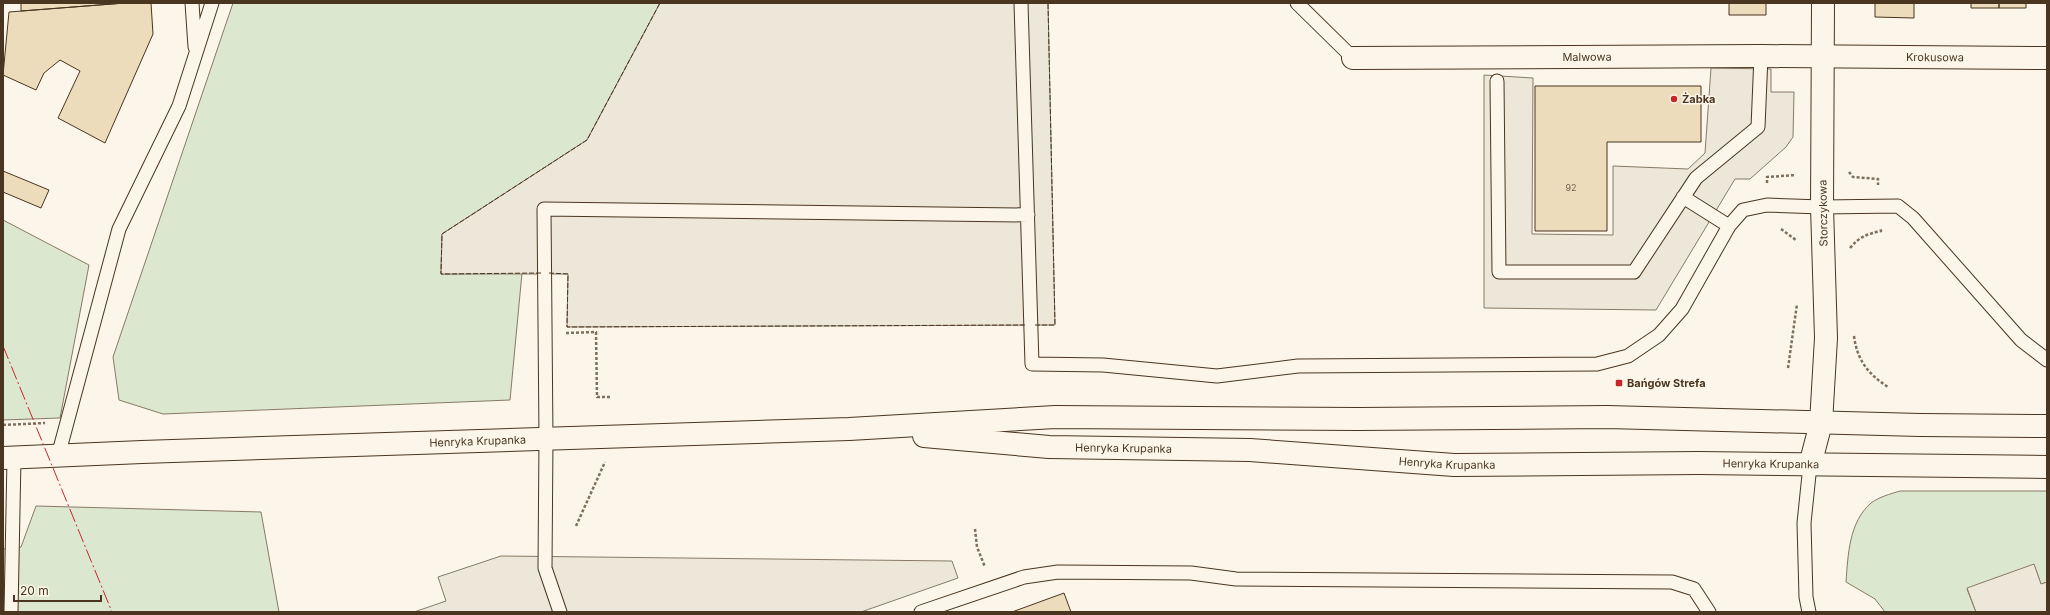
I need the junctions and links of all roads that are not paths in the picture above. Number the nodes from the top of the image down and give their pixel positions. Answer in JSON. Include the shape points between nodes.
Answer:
{"nodes":[{"id":1,"x":192,"y":3,"type":"edge"},
{"id":2,"x":212,"y":3,"type":"edge"},
{"id":3,"x":1021,"y":3,"type":"edge"},
{"id":4,"x":1297,"y":3,"type":"edge"},
{"id":5,"x":1823,"y":3,"type":"edge"},
{"id":6,"x":195,"y":55,"type":"junction"},
{"id":7,"x":1761,"y":56,"type":"junction"},
{"id":8,"x":1822,"y":56,"type":"junction"},
{"id":9,"x":1352,"y":58,"type":"joint"},
{"id":10,"x":2047,"y":58,"type":"edge"},
{"id":11,"x":1497,"y":81,"type":"dead end"},
{"id":12,"x":1683,"y":197,"type":"junction"},
{"id":13,"x":1822,"y":207,"type":"junction"},
{"id":14,"x":1028,"y":215,"type":"junction"},
{"id":15,"x":1728,"y":226,"type":"junction"},
{"id":16,"x":2047,"y":360,"type":"edge"},
{"id":17,"x":1821,"y":423,"type":"junction"},
{"id":18,"x":2047,"y":426,"type":"edge"},
{"id":19,"x":849,"y":429,"type":"junction"},
{"id":20,"x":546,"y":438,"type":"junction"},
{"id":21,"x":58,"y":456,"type":"junction"},
{"id":22,"x":9,"y":458,"type":"edge"},
{"id":23,"x":1810,"y":465,"type":"junction"},
{"id":24,"x":2047,"y":467,"type":"edge"},
{"id":25,"x":11,"y":612,"type":"edge"},
{"id":26,"x":560,"y":612,"type":"edge"},
{"id":27,"x":921,"y":612,"type":"edge"},
{"id":28,"x":1709,"y":612,"type":"edge"},
{"id":29,"x":1809,"y":612,"type":"edge"}],
"edges":[{"from":1,"to":6,"type":"lane"},
{"from":2,"to":6,"type":"lane"},
{"from":3,"to":14,"type":"lane"},
{"from":4,"to":9,"type":"lane"},
{"from":5,"to":8,"type":"main road","name":"Storczykowa"},
{"from":6,"to":21,"type":"lane","via":[[179,106],[119,229]]},
{"from":7,"to":8,"type":"main road","name":"Malwowa"},
{"from":7,"to":9,"type":"main road","name":"Malwowa"},
{"from":7,"to":12,"type":"lane","via":[[1758,127],[1696,178]]},
{"from":8,"to":10,"type":"main road","name":"Krokusowa"},
{"from":8,"to":13,"type":"main road","name":"Storczykowa"},
{"from":11,"to":12,"type":"lane","via":[[1499,272],[1634,272]]},
{"from":12,"to":15,"type":"lane"},
{"from":13,"to":15,"type":"lane","via":[[1767,205],[1744,210]]},
{"from":13,"to":16,"type":"lane","via":[[1898,206],[1913,218],[2021,340]]},
{"from":13,"to":17,"type":"main road","name":"Storczykowa","via":[[1826,338]]},
{"from":14,"to":15,"type":"lane","via":[[1032,364],[1103,365],[1217,376],[1298,366],[1597,364],[1628,356],[1659,335],[1682,309]]},
{"from":14,"to":20,"type":"lane","via":[[544,209]]},
{"from":17,"to":18,"type":"main road","name":"Henryka Krupanka"},
{"from":17,"to":19,"type":"main road","name":"Henryka Krupanka","via":[[1607,417],[1055,417]]},
{"from":17,"to":23,"type":"main road","name":"Storczykowa"},
{"from":19,"to":20,"type":"main road","name":"Henryka Krupanka"},
{"from":19,"to":23,"type":"main road","name":"Henryka Krupanka","via":[[1049,447],[1250,450],[1454,465]]},
{"from":20,"to":21,"type":"main road","name":"Henryka Krupanka"},
{"from":20,"to":26,"type":"lane","via":[[545,568]]},
{"from":21,"to":22,"type":"main road","name":"Henryka Krupanka"},
{"from":22,"to":25,"type":"lane"},
{"from":23,"to":24,"type":"main road","name":"Henryka Krupanka"},
{"from":23,"to":29,"type":"lane","via":[[1804,523],[1806,597]]},
{"from":27,"to":28,"type":"lane","via":[[1024,577],[1058,572],[1191,573],[1236,579],[1672,582],[1694,589]]}]}
